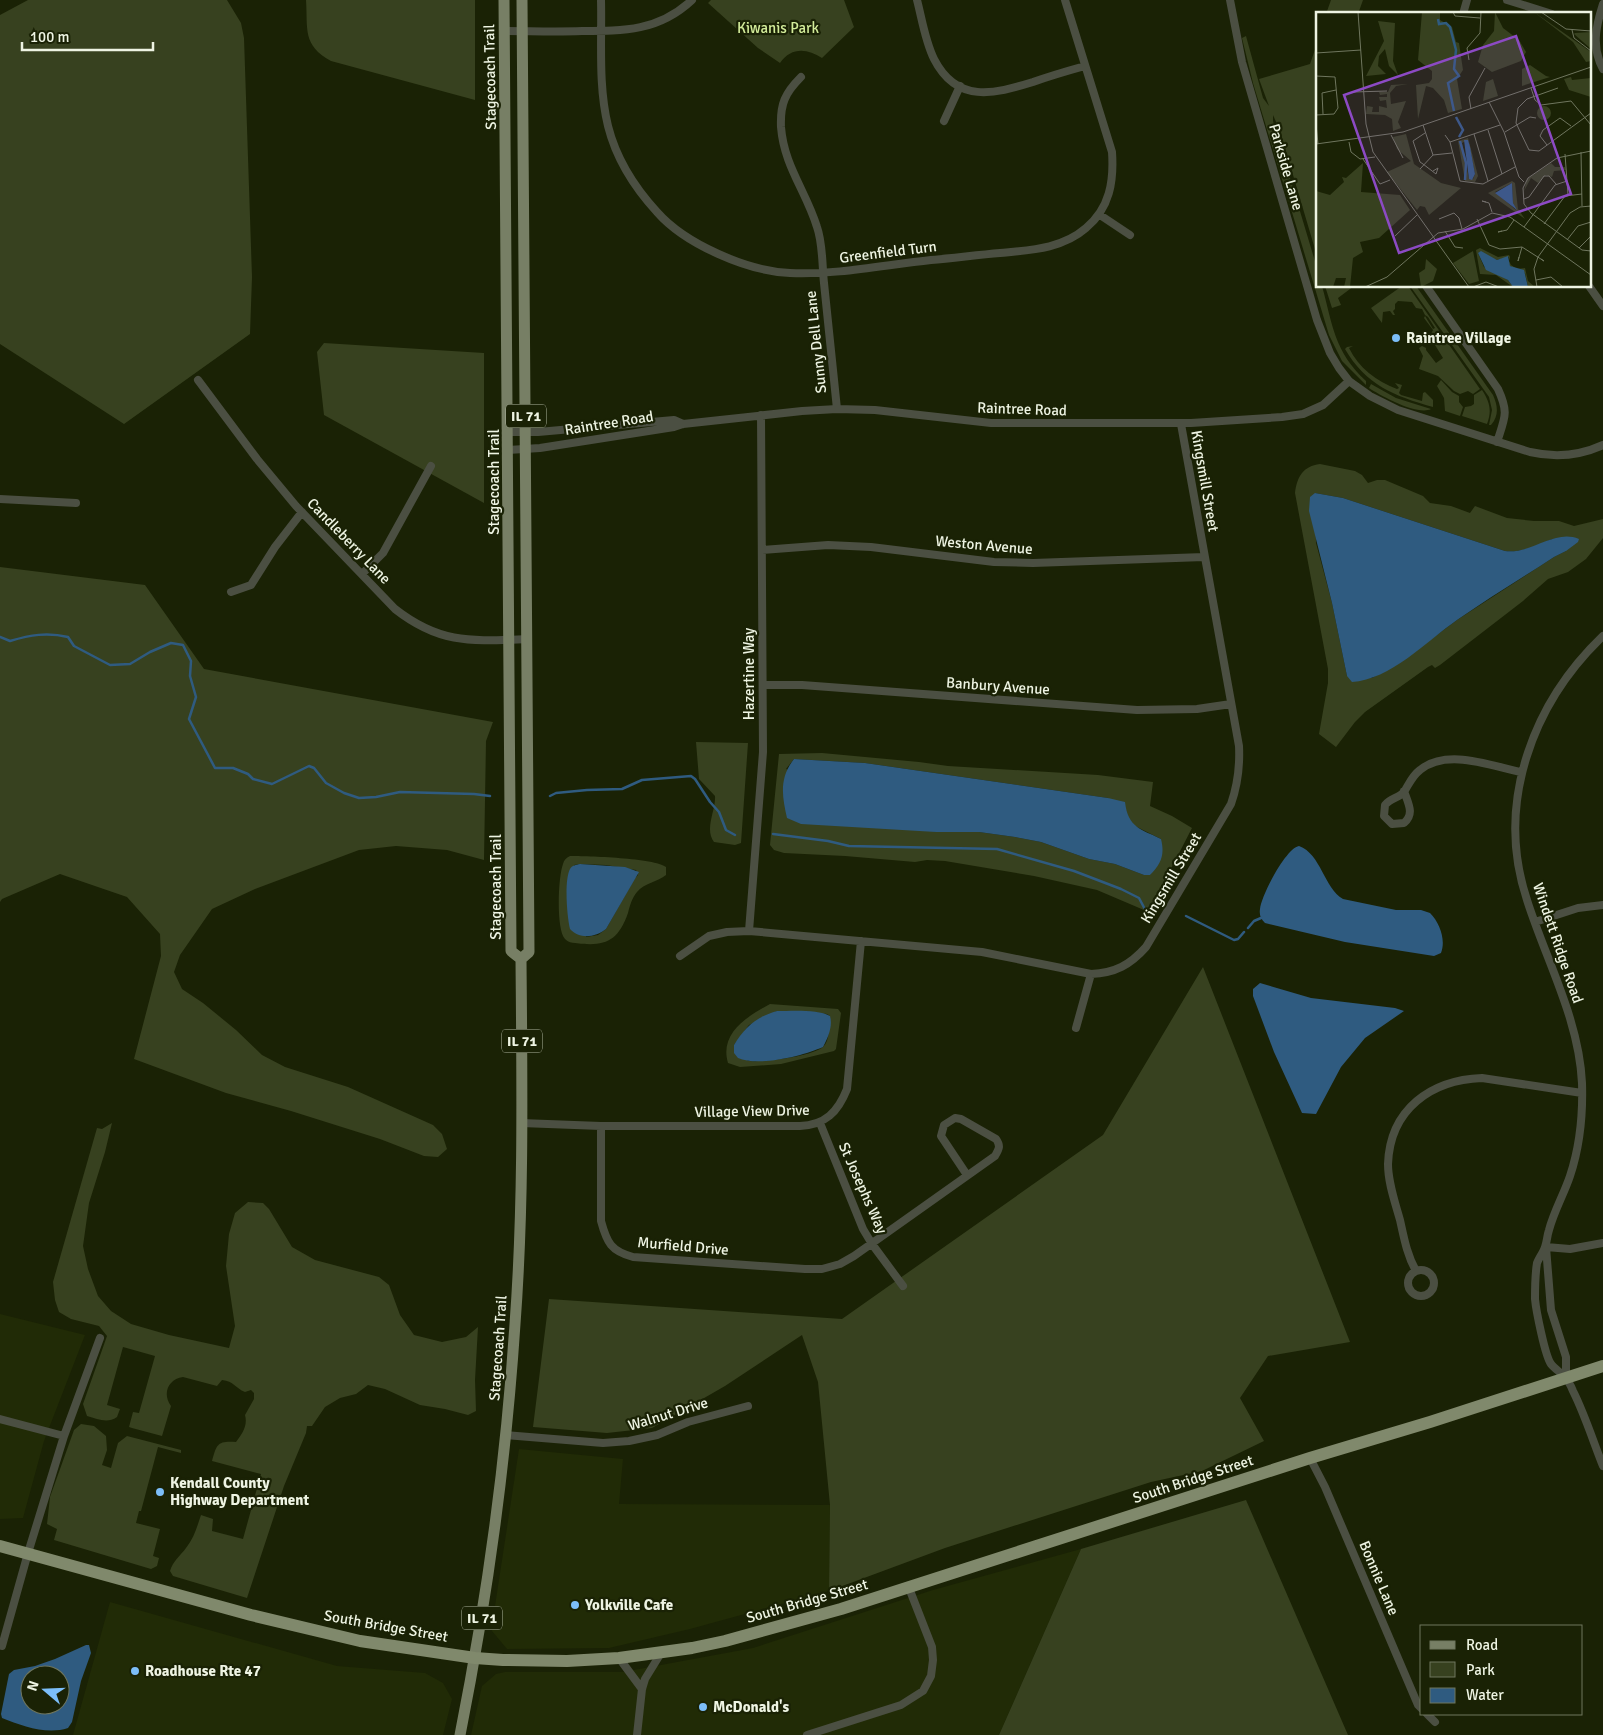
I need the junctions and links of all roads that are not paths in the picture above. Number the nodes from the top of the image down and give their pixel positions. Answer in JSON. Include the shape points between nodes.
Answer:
{"nodes":[{"id":1,"x":504,"y":0,"type":"edge"},
{"id":2,"x":522,"y":0,"type":"edge"},
{"id":3,"x":601,"y":0,"type":"edge"},
{"id":4,"x":692,"y":0,"type":"edge"},
{"id":5,"x":917,"y":0,"type":"edge"},
{"id":6,"x":1065,"y":0,"type":"edge"},
{"id":7,"x":1230,"y":0,"type":"edge"},
{"id":8,"x":1467,"y":0,"type":"edge"},
{"id":9,"x":1507,"y":0,"type":"edge"},
{"id":10,"x":1603,"y":4,"type":"edge"},
{"id":11,"x":1463,"y":12,"type":"edge"},
{"id":12,"x":1546,"y":12,"type":"edge"},
{"id":13,"x":1592,"y":26,"type":"edge"},
{"id":14,"x":505,"y":31,"type":"junction"},
{"id":15,"x":523,"y":31,"type":"junction"},
{"id":16,"x":602,"y":31,"type":"junction"},
{"id":17,"x":1084,"y":66,"type":"junction"},
{"id":18,"x":1603,"y":69,"type":"edge"},
{"id":19,"x":801,"y":77,"type":"dead end"},
{"id":20,"x":960,"y":86,"type":"junction"},
{"id":21,"x":944,"y":121,"type":"dead end"},
{"id":22,"x":1100,"y":215,"type":"junction"},
{"id":23,"x":1130,"y":235,"type":"dead end"},
{"id":24,"x":823,"y":274,"type":"junction"},
{"id":25,"x":1590,"y":287,"type":"edge"},
{"id":26,"x":1427,"y":288,"type":"edge"},
{"id":27,"x":1603,"y":306,"type":"edge"},
{"id":28,"x":198,"y":380,"type":"dead end"},
{"id":29,"x":1349,"y":381,"type":"junction"},
{"id":30,"x":837,"y":409,"type":"junction"},
{"id":31,"x":761,"y":416,"type":"junction"},
{"id":32,"x":683,"y":424,"type":"junction"},
{"id":33,"x":1181,"y":424,"type":"junction"},
{"id":34,"x":508,"y":432,"type":"junction"},
{"id":35,"x":526,"y":432,"type":"junction"},
{"id":36,"x":1497,"y":442,"type":"junction"},
{"id":37,"x":1603,"y":444,"type":"edge"},
{"id":38,"x":508,"y":450,"type":"junction"},
{"id":39,"x":526,"y":450,"type":"junction"},
{"id":40,"x":431,"y":466,"type":"dead end"},
{"id":41,"x":0,"y":498,"type":"edge"},
{"id":42,"x":76,"y":503,"type":"dead end"},
{"id":43,"x":302,"y":512,"type":"junction"},
{"id":44,"x":762,"y":550,"type":"junction"},
{"id":45,"x":1204,"y":557,"type":"junction"},
{"id":46,"x":362,"y":574,"type":"junction"},
{"id":47,"x":231,"y":592,"type":"dead end"},
{"id":48,"x":1603,"y":636,"type":"edge"},
{"id":49,"x":510,"y":640,"type":"junction"},
{"id":50,"x":528,"y":640,"type":"junction"},
{"id":51,"x":763,"y":685,"type":"junction"},
{"id":52,"x":1231,"y":704,"type":"junction"},
{"id":53,"x":1521,"y":772,"type":"junction"},
{"id":54,"x":1404,"y":791,"type":"junction"},
{"id":55,"x":1603,"y":905,"type":"edge"},
{"id":56,"x":1535,"y":922,"type":"junction"},
{"id":57,"x":749,"y":931,"type":"junction"},
{"id":58,"x":861,"y":941,"type":"junction"},
{"id":59,"x":680,"y":956,"type":"dead end"},
{"id":60,"x":521,"y":959,"type":"junction"},
{"id":61,"x":1091,"y":974,"type":"junction"},
{"id":62,"x":1076,"y":1028,"type":"dead end"},
{"id":63,"x":1582,"y":1093,"type":"junction"},
{"id":64,"x":521,"y":1123,"type":"junction"},
{"id":65,"x":820,"y":1123,"type":"junction"},
{"id":66,"x":601,"y":1126,"type":"junction"},
{"id":67,"x":967,"y":1175,"type":"junction"},
{"id":68,"x":1603,"y":1243,"type":"edge"},
{"id":69,"x":872,"y":1244,"type":"junction"},
{"id":70,"x":1546,"y":1247,"type":"junction"},
{"id":71,"x":1416,"y":1272,"type":"dead end"},
{"id":72,"x":903,"y":1286,"type":"dead end"},
{"id":73,"x":100,"y":1338,"type":"dead end"},
{"id":74,"x":1603,"y":1366,"type":"edge"},
{"id":75,"x":1566,"y":1378,"type":"junction"},
{"id":76,"x":748,"y":1406,"type":"dead end"},
{"id":77,"x":0,"y":1419,"type":"edge"},
{"id":78,"x":506,"y":1435,"type":"junction"},
{"id":79,"x":64,"y":1436,"type":"junction"},
{"id":80,"x":1310,"y":1458,"type":"junction"},
{"id":81,"x":1603,"y":1466,"type":"edge"},
{"id":82,"x":0,"y":1546,"type":"edge"},
{"id":83,"x":28,"y":1553,"type":"junction"},
{"id":84,"x":909,"y":1588,"type":"junction"},
{"id":85,"x":2,"y":1646,"type":"dead end"},
{"id":86,"x":661,"y":1653,"type":"junction"},
{"id":87,"x":475,"y":1658,"type":"junction"},
{"id":88,"x":619,"y":1658,"type":"junction"},
{"id":89,"x":642,"y":1689,"type":"junction"},
{"id":90,"x":1420,"y":1706,"type":"edge"},
{"id":91,"x":1428,"y":1715,"type":"edge"},
{"id":92,"x":1435,"y":1722,"type":"dead end"},
{"id":93,"x":460,"y":1735,"type":"edge"},
{"id":94,"x":637,"y":1735,"type":"edge"},
{"id":95,"x":807,"y":1735,"type":"edge"}],
"edges":[{"from":1,"to":14,"type":"main road","name":"Stagecoach Trail","number":"IL 71"},
{"from":2,"to":15,"type":"main road","name":"Stagecoach Trail","number":"IL 71"},
{"from":3,"to":16,"type":"street","name":"Greenfield Turn"},
{"from":4,"to":16,"type":"street","via":[[672,16],[651,25]]},
{"from":5,"to":20,"type":"street","via":[[935,61],[944,74]]},
{"from":6,"to":17,"type":"street","name":"Greenfield Turn"},
{"from":7,"to":29,"type":"street","name":"Parkside Lane","via":[[1242,62],[1317,320],[1330,353]]},
{"from":8,"to":11,"type":"street"},
{"from":9,"to":12,"type":"street"},
{"from":10,"to":13,"type":"street"},
{"from":13,"to":18,"type":"street"},
{"from":14,"to":15,"type":"street"},
{"from":14,"to":34,"type":"main road","name":"Stagecoach Trail","number":"IL 71"},
{"from":15,"to":16,"type":"street"},
{"from":15,"to":35,"type":"main road","name":"Stagecoach Trail","number":"IL 71"},
{"from":16,"to":24,"type":"street","name":"Greenfield Turn","via":[[602,84],[609,127],[626,170],[657,213],[686,235],[729,259],[756,269]]},
{"from":17,"to":20,"type":"street","via":[[1000,92],[980,92]]},
{"from":17,"to":22,"type":"street","name":"Greenfield Turn","via":[[1112,152],[1110,193]]},
{"from":19,"to":24,"type":"street","name":"Sunny Dell Lane","via":[[784,96],[781,126],[787,161],[818,228]]},
{"from":20,"to":21,"type":"street"},
{"from":22,"to":23,"type":"street"},
{"from":22,"to":24,"type":"street","name":"Greenfield Turn","via":[[1070,240],[1045,248]]},
{"from":24,"to":30,"type":"street","name":"Sunny Dell Lane"},
{"from":25,"to":27,"type":"street"},
{"from":26,"to":36,"type":"street","via":[[1498,389],[1505,406]]},
{"from":28,"to":43,"type":"street","name":"Candleberry Lane","via":[[257,459]]},
{"from":29,"to":33,"type":"street","name":"Raintree Road","via":[[1323,404],[1303,414]]},
{"from":29,"to":36,"type":"street","name":"Parkside Lane","via":[[1382,404]]},
{"from":30,"to":31,"type":"street","name":"Raintree Road"},
{"from":30,"to":33,"type":"street","name":"Raintree Road","via":[[992,423]]},
{"from":31,"to":32,"type":"street","name":"Raintree Road"},
{"from":31,"to":44,"type":"street","name":"Hazertine Way"},
{"from":32,"to":35,"type":"street","name":"Raintree Road","via":[[674,420]]},
{"from":32,"to":39,"type":"street","name":"Raintree Road"},
{"from":33,"to":45,"type":"street","name":"Kingsmill Street"},
{"from":34,"to":35,"type":"street","name":"Raintree Road"},
{"from":34,"to":38,"type":"main road","name":"Stagecoach Trail","number":"IL 71"},
{"from":35,"to":39,"type":"main road","name":"Stagecoach Trail","number":"IL 71"},
{"from":36,"to":37,"type":"street","name":"Parkside Lane","via":[[1547,456],[1581,453]]},
{"from":38,"to":39,"type":"street","name":"Raintree Road"},
{"from":38,"to":49,"type":"main road","name":"Stagecoach Trail","number":"IL 71"},
{"from":39,"to":50,"type":"main road","name":"Stagecoach Trail","number":"IL 71"},
{"from":40,"to":46,"type":"street","via":[[383,553]]},
{"from":41,"to":42,"type":"street"},
{"from":43,"to":46,"type":"street","name":"Candleberry Lane"},
{"from":43,"to":47,"type":"street","via":[[251,585]]},
{"from":44,"to":45,"type":"street","name":"Weston Avenue","via":[[851,546],[994,562],[1033,563]]},
{"from":44,"to":51,"type":"street","name":"Hazertine Way"},
{"from":45,"to":52,"type":"street","name":"Kingsmill Street"},
{"from":46,"to":49,"type":"street","name":"Candleberry Lane","via":[[395,609],[410,621],[438,635],[470,641]]},
{"from":48,"to":53,"type":"street","name":"Windett Ridge Road","via":[[1585,654],[1553,697],[1530,743]]},
{"from":49,"to":50,"type":"street","name":"Candleberry Lane"},
{"from":49,"to":60,"type":"main road","name":"Stagecoach Trail","number":"IL 71","via":[[511,951]]},
{"from":50,"to":60,"type":"main road","name":"Stagecoach Trail","number":"IL 71","via":[[529,952]]},
{"from":51,"to":52,"type":"street","name":"Banbury Avenue","via":[[802,685],[1137,710],[1188,710]]},
{"from":51,"to":57,"type":"street","name":"Hazertine Way","via":[[762,777]]},
{"from":52,"to":61,"type":"street","name":"Kingsmill Street","via":[[1240,767],[1231,804],[1146,947],[1134,960],[1118,969]]},
{"from":53,"to":54,"type":"street","via":[[1448,758],[1419,770]]},
{"from":53,"to":56,"type":"street","name":"Windett Ridge Road","via":[[1517,848],[1520,876]]},
{"from":54,"to":54,"type":"street","via":[[1384,806],[1384,816],[1392,824],[1404,823],[1409,817],[1411,809]]},
{"from":55,"to":56,"type":"street","via":[[1578,908]]},
{"from":56,"to":63,"type":"street","name":"Windett Ridge Road","via":[[1574,1033]]},
{"from":57,"to":58,"type":"street","name":"Kingsmill Street"},
{"from":57,"to":59,"type":"street","name":"Kingsmill Street","via":[[709,936]]},
{"from":58,"to":61,"type":"street","name":"Kingsmill Street","via":[[990,953]]},
{"from":58,"to":65,"type":"street","name":"Village View Drive","via":[[847,1089],[837,1108]]},
{"from":60,"to":64,"type":"main road","name":"Stagecoach Trail","number":"IL 71"},
{"from":61,"to":62,"type":"street"},
{"from":63,"to":70,"type":"street","name":"Windett Ridge Road","via":[[1580,1131],[1573,1167],[1548,1231]]},
{"from":63,"to":71,"type":"street","via":[[1482,1078],[1467,1079],[1435,1088],[1408,1109],[1393,1136],[1388,1166],[1409,1256]]},
{"from":64,"to":66,"type":"street","name":"Village View Drive"},
{"from":64,"to":78,"type":"main road","name":"Stagecoach Trail","number":"IL 71","via":[[516,1322]]},
{"from":65,"to":66,"type":"street","name":"Village View Drive","via":[[800,1126]]},
{"from":65,"to":69,"type":"street","name":"St Josephs Way"},
{"from":66,"to":69,"type":"street","name":"Murfield Drive","via":[[601,1221],[611,1246],[621,1254],[822,1269],[840,1264]]},
{"from":67,"to":67,"type":"street","name":"Murfield Drive","via":[[995,1156],[999,1144],[996,1139],[955,1118],[944,1125],[941,1136]]},
{"from":67,"to":69,"type":"street","name":"Murfield Drive"},
{"from":68,"to":70,"type":"street","via":[[1570,1249]]},
{"from":69,"to":72,"type":"street","name":"St Josephs Way"},
{"from":70,"to":75,"type":"street","name":"Windett Ridge Road","via":[[1550,1302],[1566,1358]]},
{"from":70,"to":75,"type":"street","name":"Windett Ridge Road","via":[[1538,1262],[1536,1301],[1539,1321],[1550,1363]]},
{"from":73,"to":79,"type":"street"},
{"from":74,"to":75,"type":"highway","name":"South Bridge Street"},
{"from":75,"to":80,"type":"highway","name":"South Bridge Street"},
{"from":75,"to":81,"type":"street"},
{"from":76,"to":78,"type":"street","name":"Walnut Drive","via":[[629,1441],[603,1443]]},
{"from":77,"to":79,"type":"street"},
{"from":78,"to":87,"type":"main road","name":"Stagecoach Trail","number":"IL 71"},
{"from":79,"to":83,"type":"street"},
{"from":80,"to":84,"type":"highway","name":"South Bridge Street"},
{"from":80,"to":90,"type":"street","name":"Bonnie Lane"},
{"from":82,"to":83,"type":"highway","name":"South Bridge Street"},
{"from":83,"to":85,"type":"street"},
{"from":83,"to":87,"type":"highway","name":"South Bridge Street","via":[[328,1634]]},
{"from":84,"to":86,"type":"highway","name":"South Bridge Street","via":[[746,1636]]},
{"from":84,"to":95,"type":"street","via":[[932,1647],[931,1676],[923,1691],[900,1705]]},
{"from":86,"to":88,"type":"highway","name":"South Bridge Street"},
{"from":86,"to":89,"type":"street"},
{"from":87,"to":88,"type":"highway","name":"South Bridge Street","via":[[542,1661]]},
{"from":87,"to":93,"type":"main road","name":"Stagecoach Trail","number":"IL 71"},
{"from":88,"to":89,"type":"street"},
{"from":89,"to":94,"type":"street"},
{"from":91,"to":92,"type":"street"}]}
